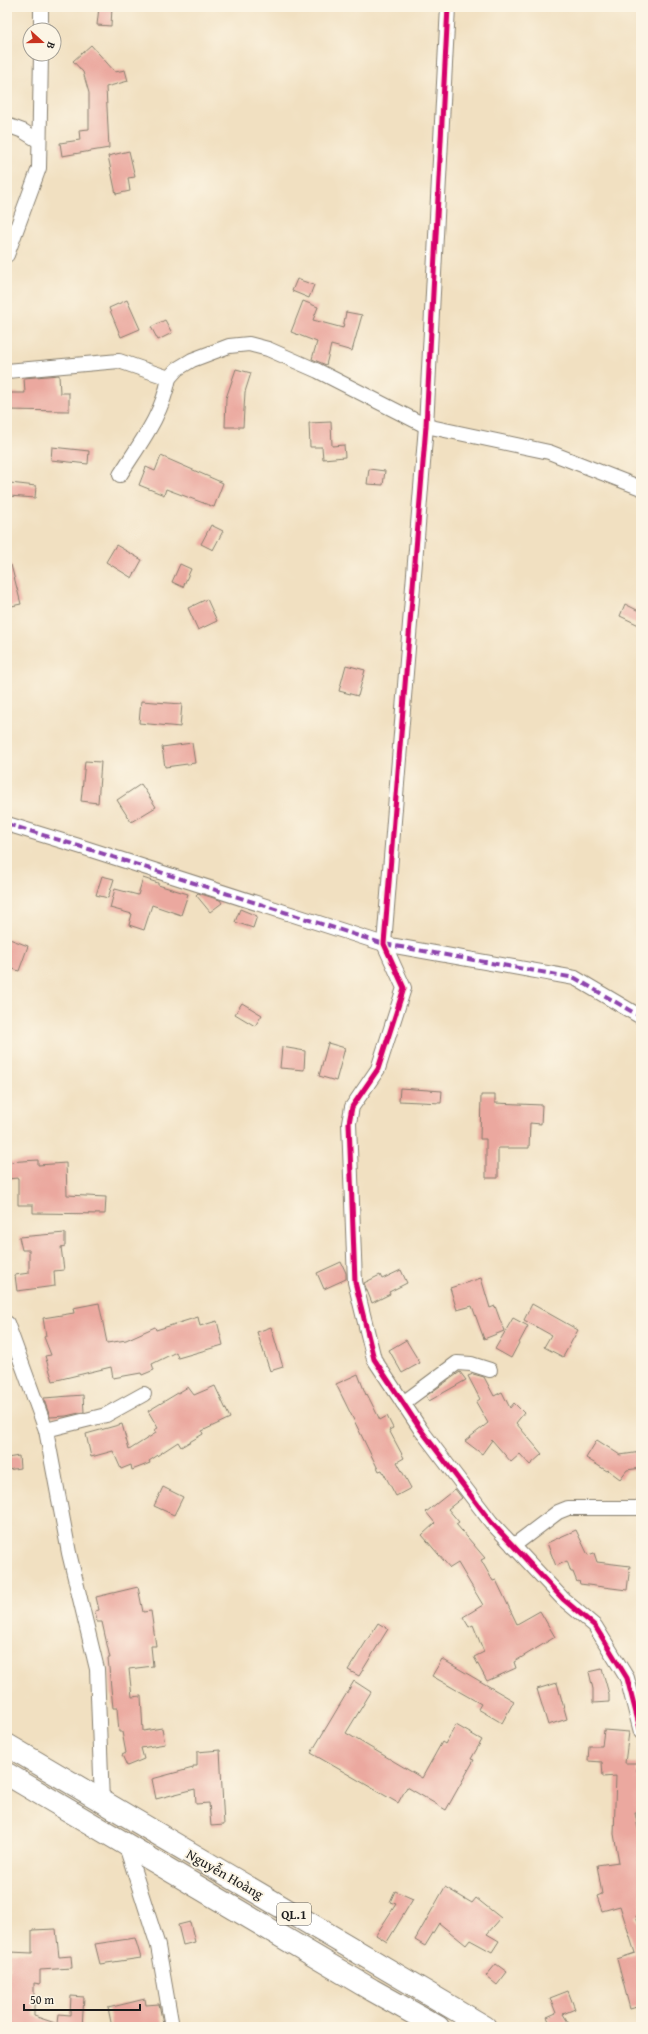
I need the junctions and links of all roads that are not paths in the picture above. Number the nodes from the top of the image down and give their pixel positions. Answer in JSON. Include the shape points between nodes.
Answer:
{"nodes":[{"id":1,"x":41,"y":7,"type":"edge"},
{"id":2,"x":448,"y":7,"type":"edge"},
{"id":3,"x":41,"y":22,"type":"edge"},
{"id":4,"x":40,"y":62,"type":"edge"},
{"id":5,"x":7,"y":125,"type":"edge"},
{"id":6,"x":39,"y":141,"type":"junction"},
{"id":7,"x":7,"y":254,"type":"edge"},
{"id":8,"x":7,"y":372,"type":"edge"},
{"id":9,"x":169,"y":378,"type":"junction"},
{"id":10,"x":426,"y":426,"type":"junction"},
{"id":11,"x":120,"y":476,"type":"dead end"},
{"id":12,"x":641,"y":488,"type":"edge"},
{"id":13,"x":7,"y":824,"type":"edge"},
{"id":14,"x":384,"y":944,"type":"junction"},
{"id":15,"x":641,"y":1017,"type":"edge"},
{"id":16,"x":7,"y":1323,"type":"edge"},
{"id":17,"x":490,"y":1370,"type":"dead end"},
{"id":18,"x":144,"y":1394,"type":"dead end"},
{"id":19,"x":403,"y":1403,"type":"junction"},
{"id":20,"x":46,"y":1430,"type":"junction"},
{"id":21,"x":641,"y":1508,"type":"edge"},
{"id":22,"x":513,"y":1546,"type":"junction"},
{"id":23,"x":641,"y":1732,"type":"edge"},
{"id":24,"x":7,"y":1745,"type":"edge"},
{"id":25,"x":7,"y":1774,"type":"edge"},
{"id":26,"x":102,"y":1802,"type":"junction"},
{"id":27,"x":126,"y":1846,"type":"junction"},
{"id":28,"x":172,"y":2027,"type":"edge"},
{"id":29,"x":438,"y":2027,"type":"edge"},
{"id":30,"x":485,"y":2027,"type":"edge"}],
"edges":[{"from":1,"to":3,"type":"street"},
{"from":2,"to":10,"type":"street"},
{"from":4,"to":6,"type":"street"},
{"from":5,"to":6,"type":"street"},
{"from":6,"to":7,"type":"street","via":[[39,168]]},
{"from":8,"to":9,"type":"street","via":[[119,361]]},
{"from":9,"to":10,"type":"street","via":[[177,369],[192,360],[229,346],[249,344],[280,353]]},
{"from":9,"to":11,"type":"street","via":[[158,414]]},
{"from":10,"to":12,"type":"street","via":[[549,452]]},
{"from":10,"to":14,"type":"street"},
{"from":13,"to":14,"type":"street"},
{"from":14,"to":15,"type":"street","via":[[575,978]]},
{"from":14,"to":19,"type":"street","via":[[404,988],[378,1069],[352,1107],[349,1123],[355,1282],[374,1359]]},
{"from":16,"to":20,"type":"street"},
{"from":17,"to":19,"type":"street","via":[[457,1363]]},
{"from":18,"to":20,"type":"street","via":[[106,1415]]},
{"from":19,"to":22,"type":"street","via":[[486,1516]]},
{"from":20,"to":26,"type":"street","via":[[69,1553],[97,1669]]},
{"from":21,"to":22,"type":"street","via":[[568,1508],[558,1512]]},
{"from":22,"to":23,"type":"street","via":[[563,1599],[595,1626],[627,1678]]},
{"from":24,"to":26,"type":"highway","name":"Nguyễn Hoàng","number":"QL.1"},
{"from":25,"to":27,"type":"highway","name":"Nguyễn Hoàng","number":"QL.1"},
{"from":26,"to":30,"type":"highway","name":"Nguyễn Hoàng","number":"QL.1"},
{"from":27,"to":28,"type":"street","via":[[158,1946]]},
{"from":27,"to":29,"type":"highway","name":"Nguyễn Hoàng","number":"QL.1"}]}
